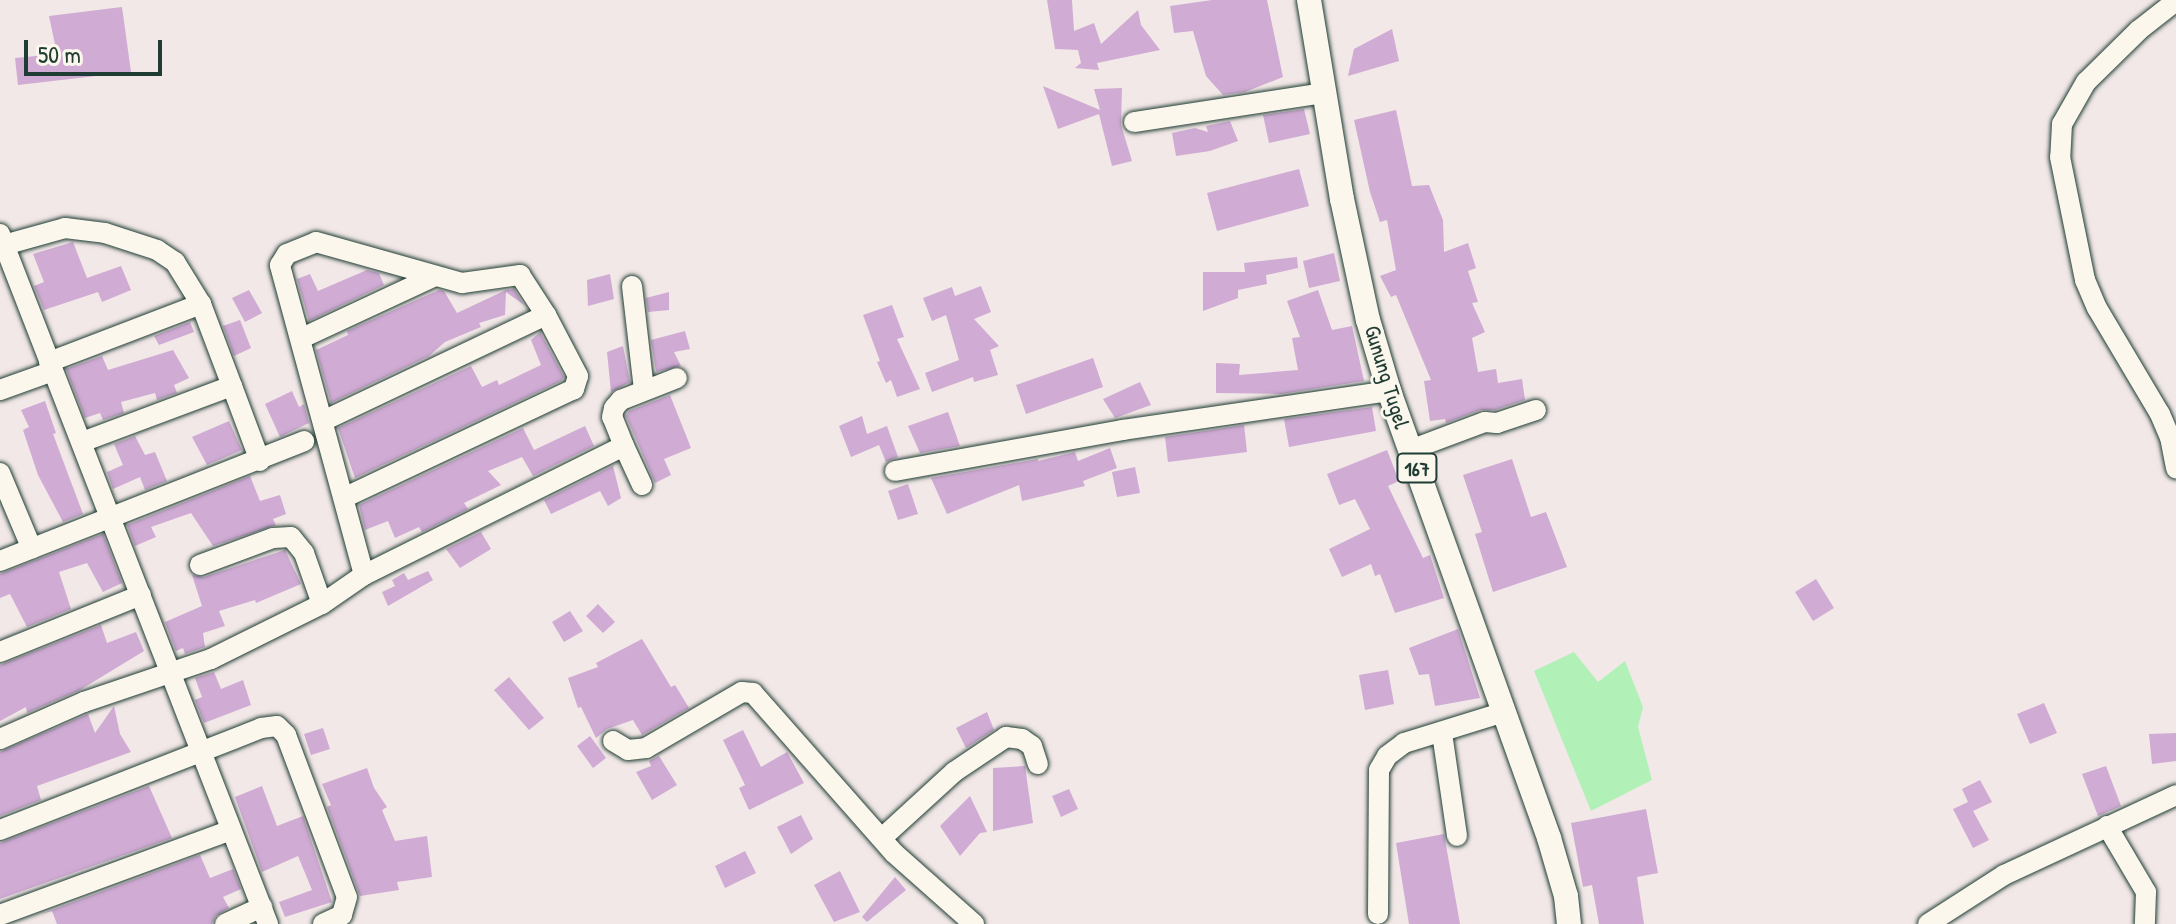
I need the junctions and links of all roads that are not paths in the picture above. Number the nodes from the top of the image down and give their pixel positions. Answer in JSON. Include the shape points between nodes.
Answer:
{"nodes":[{"id":1,"x":1309,"y":0,"type":"edge"},
{"id":2,"x":2176,"y":1,"type":"edge"},
{"id":3,"x":1323,"y":93,"type":"junction"},
{"id":4,"x":1134,"y":122,"type":"dead end"},
{"id":5,"x":2,"y":240,"type":"edge"},
{"id":6,"x":7,"y":276,"type":"edge"},
{"id":7,"x":435,"y":276,"type":"junction"},
{"id":8,"x":632,"y":286,"type":"dead end"},
{"id":9,"x":201,"y":304,"type":"junction"},
{"id":10,"x":546,"y":315,"type":"junction"},
{"id":11,"x":302,"y":338,"type":"junction"},
{"id":12,"x":51,"y":366,"type":"junction"},
{"id":13,"x":677,"y":378,"type":"dead end"},
{"id":14,"x":232,"y":386,"type":"junction"},
{"id":15,"x":644,"y":389,"type":"junction"},
{"id":16,"x":0,"y":390,"type":"edge"},
{"id":17,"x":1389,"y":391,"type":"junction"},
{"id":18,"x":1536,"y":410,"type":"dead end"},
{"id":19,"x":323,"y":421,"type":"junction"},
{"id":20,"x":304,"y":441,"type":"dead end"},
{"id":21,"x":82,"y":442,"type":"junction"},
{"id":22,"x":624,"y":446,"type":"junction"},
{"id":23,"x":1410,"y":450,"type":"junction"},
{"id":24,"x":260,"y":461,"type":"junction"},
{"id":25,"x":2176,"y":468,"type":"edge"},
{"id":26,"x":895,"y":471,"type":"dead end"},
{"id":27,"x":0,"y":473,"type":"edge"},
{"id":28,"x":642,"y":485,"type":"dead end"},
{"id":29,"x":343,"y":498,"type":"junction"},
{"id":30,"x":112,"y":519,"type":"junction"},
{"id":31,"x":32,"y":549,"type":"junction"},
{"id":32,"x":0,"y":561,"type":"edge"},
{"id":33,"x":200,"y":565,"type":"dead end"},
{"id":34,"x":364,"y":575,"type":"junction"},
{"id":35,"x":141,"y":595,"type":"junction"},
{"id":36,"x":322,"y":604,"type":"junction"},
{"id":37,"x":0,"y":652,"type":"edge"},
{"id":38,"x":172,"y":674,"type":"junction"},
{"id":39,"x":1504,"y":712,"type":"junction"},
{"id":40,"x":1442,"y":733,"type":"junction"},
{"id":41,"x":0,"y":739,"type":"edge"},
{"id":42,"x":613,"y":741,"type":"dead end"},
{"id":43,"x":200,"y":752,"type":"junction"},
{"id":44,"x":1038,"y":764,"type":"dead end"},
{"id":45,"x":2176,"y":795,"type":"edge"},
{"id":46,"x":2107,"y":826,"type":"junction"},
{"id":47,"x":0,"y":830,"type":"edge"},
{"id":48,"x":231,"y":830,"type":"junction"},
{"id":49,"x":1457,"y":836,"type":"dead end"},
{"id":50,"x":882,"y":838,"type":"junction"},
{"id":51,"x":1378,"y":914,"type":"dead end"},
{"id":52,"x":0,"y":915,"type":"edge"},
{"id":53,"x":265,"y":916,"type":"edge"},
{"id":54,"x":225,"y":924,"type":"edge"},
{"id":55,"x":323,"y":924,"type":"edge"},
{"id":56,"x":974,"y":924,"type":"edge"},
{"id":57,"x":1569,"y":924,"type":"edge"},
{"id":58,"x":1928,"y":924,"type":"edge"},
{"id":59,"x":2145,"y":924,"type":"edge"}],
"edges":[{"from":1,"to":3,"type":"main road","name":"Gunung Tugel","number":"167"},
{"from":2,"to":25,"type":"street","via":[[2086,82],[2062,124],[2060,157],[2085,280],[2160,414]]},
{"from":3,"to":4,"type":"street"},
{"from":3,"to":17,"type":"main road","name":"Gunung Tugel","number":"167","via":[[1350,243]]},
{"from":5,"to":6,"type":"street"},
{"from":5,"to":9,"type":"street","via":[[65,228],[105,233],[157,250],[175,262]]},
{"from":6,"to":12,"type":"street"},
{"from":7,"to":10,"type":"street","via":[[462,283],[520,275]]},
{"from":7,"to":11,"type":"street"},
{"from":7,"to":11,"type":"street","via":[[328,244],[301,246],[280,265]]},
{"from":8,"to":15,"type":"street"},
{"from":9,"to":12,"type":"street"},
{"from":9,"to":14,"type":"street"},
{"from":10,"to":19,"type":"street"},
{"from":10,"to":29,"type":"street","via":[[578,376],[574,389]]},
{"from":11,"to":19,"type":"street"},
{"from":12,"to":16,"type":"street"},
{"from":12,"to":21,"type":"street"},
{"from":13,"to":15,"type":"street"},
{"from":14,"to":21,"type":"street"},
{"from":14,"to":24,"type":"street"},
{"from":15,"to":22,"type":"street","via":[[614,408],[612,417]]},
{"from":17,"to":23,"type":"main road","name":"Gunung Tugel","number":"167"},
{"from":17,"to":26,"type":"street","via":[[1123,430]]},
{"from":18,"to":23,"type":"street"},
{"from":19,"to":29,"type":"street"},
{"from":20,"to":24,"type":"street"},
{"from":21,"to":30,"type":"street"},
{"from":22,"to":28,"type":"street"},
{"from":22,"to":34,"type":"street"},
{"from":23,"to":39,"type":"main road","name":"Gunung Tugel","number":"167"},
{"from":24,"to":30,"type":"street"},
{"from":27,"to":31,"type":"street"},
{"from":29,"to":34,"type":"street"},
{"from":30,"to":31,"type":"street"},
{"from":30,"to":35,"type":"street"},
{"from":31,"to":32,"type":"street"},
{"from":33,"to":36,"type":"street","via":[[273,538],[291,537],[300,544]]},
{"from":34,"to":36,"type":"street"},
{"from":35,"to":37,"type":"street"},
{"from":35,"to":38,"type":"street"},
{"from":36,"to":38,"type":"street"},
{"from":38,"to":41,"type":"street","via":[[84,702]]},
{"from":38,"to":43,"type":"street"},
{"from":39,"to":40,"type":"street"},
{"from":39,"to":57,"type":"main road","name":"Gunung Tugel","number":"167","via":[[1549,838]]},
{"from":40,"to":49,"type":"street"},
{"from":40,"to":51,"type":"street","via":[[1404,743],[1379,770]]},
{"from":42,"to":50,"type":"street","via":[[628,750],[646,748],[742,692],[753,693]]},
{"from":43,"to":47,"type":"street"},
{"from":43,"to":48,"type":"street"},
{"from":43,"to":55,"type":"street","via":[[271,726],[282,730],[347,897],[342,915]]},
{"from":44,"to":50,"type":"street","via":[[1032,746],[1006,737],[954,772]]},
{"from":45,"to":46,"type":"street"},
{"from":46,"to":58,"type":"street","via":[[2004,875]]},
{"from":46,"to":59,"type":"street","via":[[2146,892]]},
{"from":48,"to":52,"type":"street"},
{"from":48,"to":53,"type":"street"},
{"from":50,"to":56,"type":"street"},
{"from":53,"to":54,"type":"street"}]}
